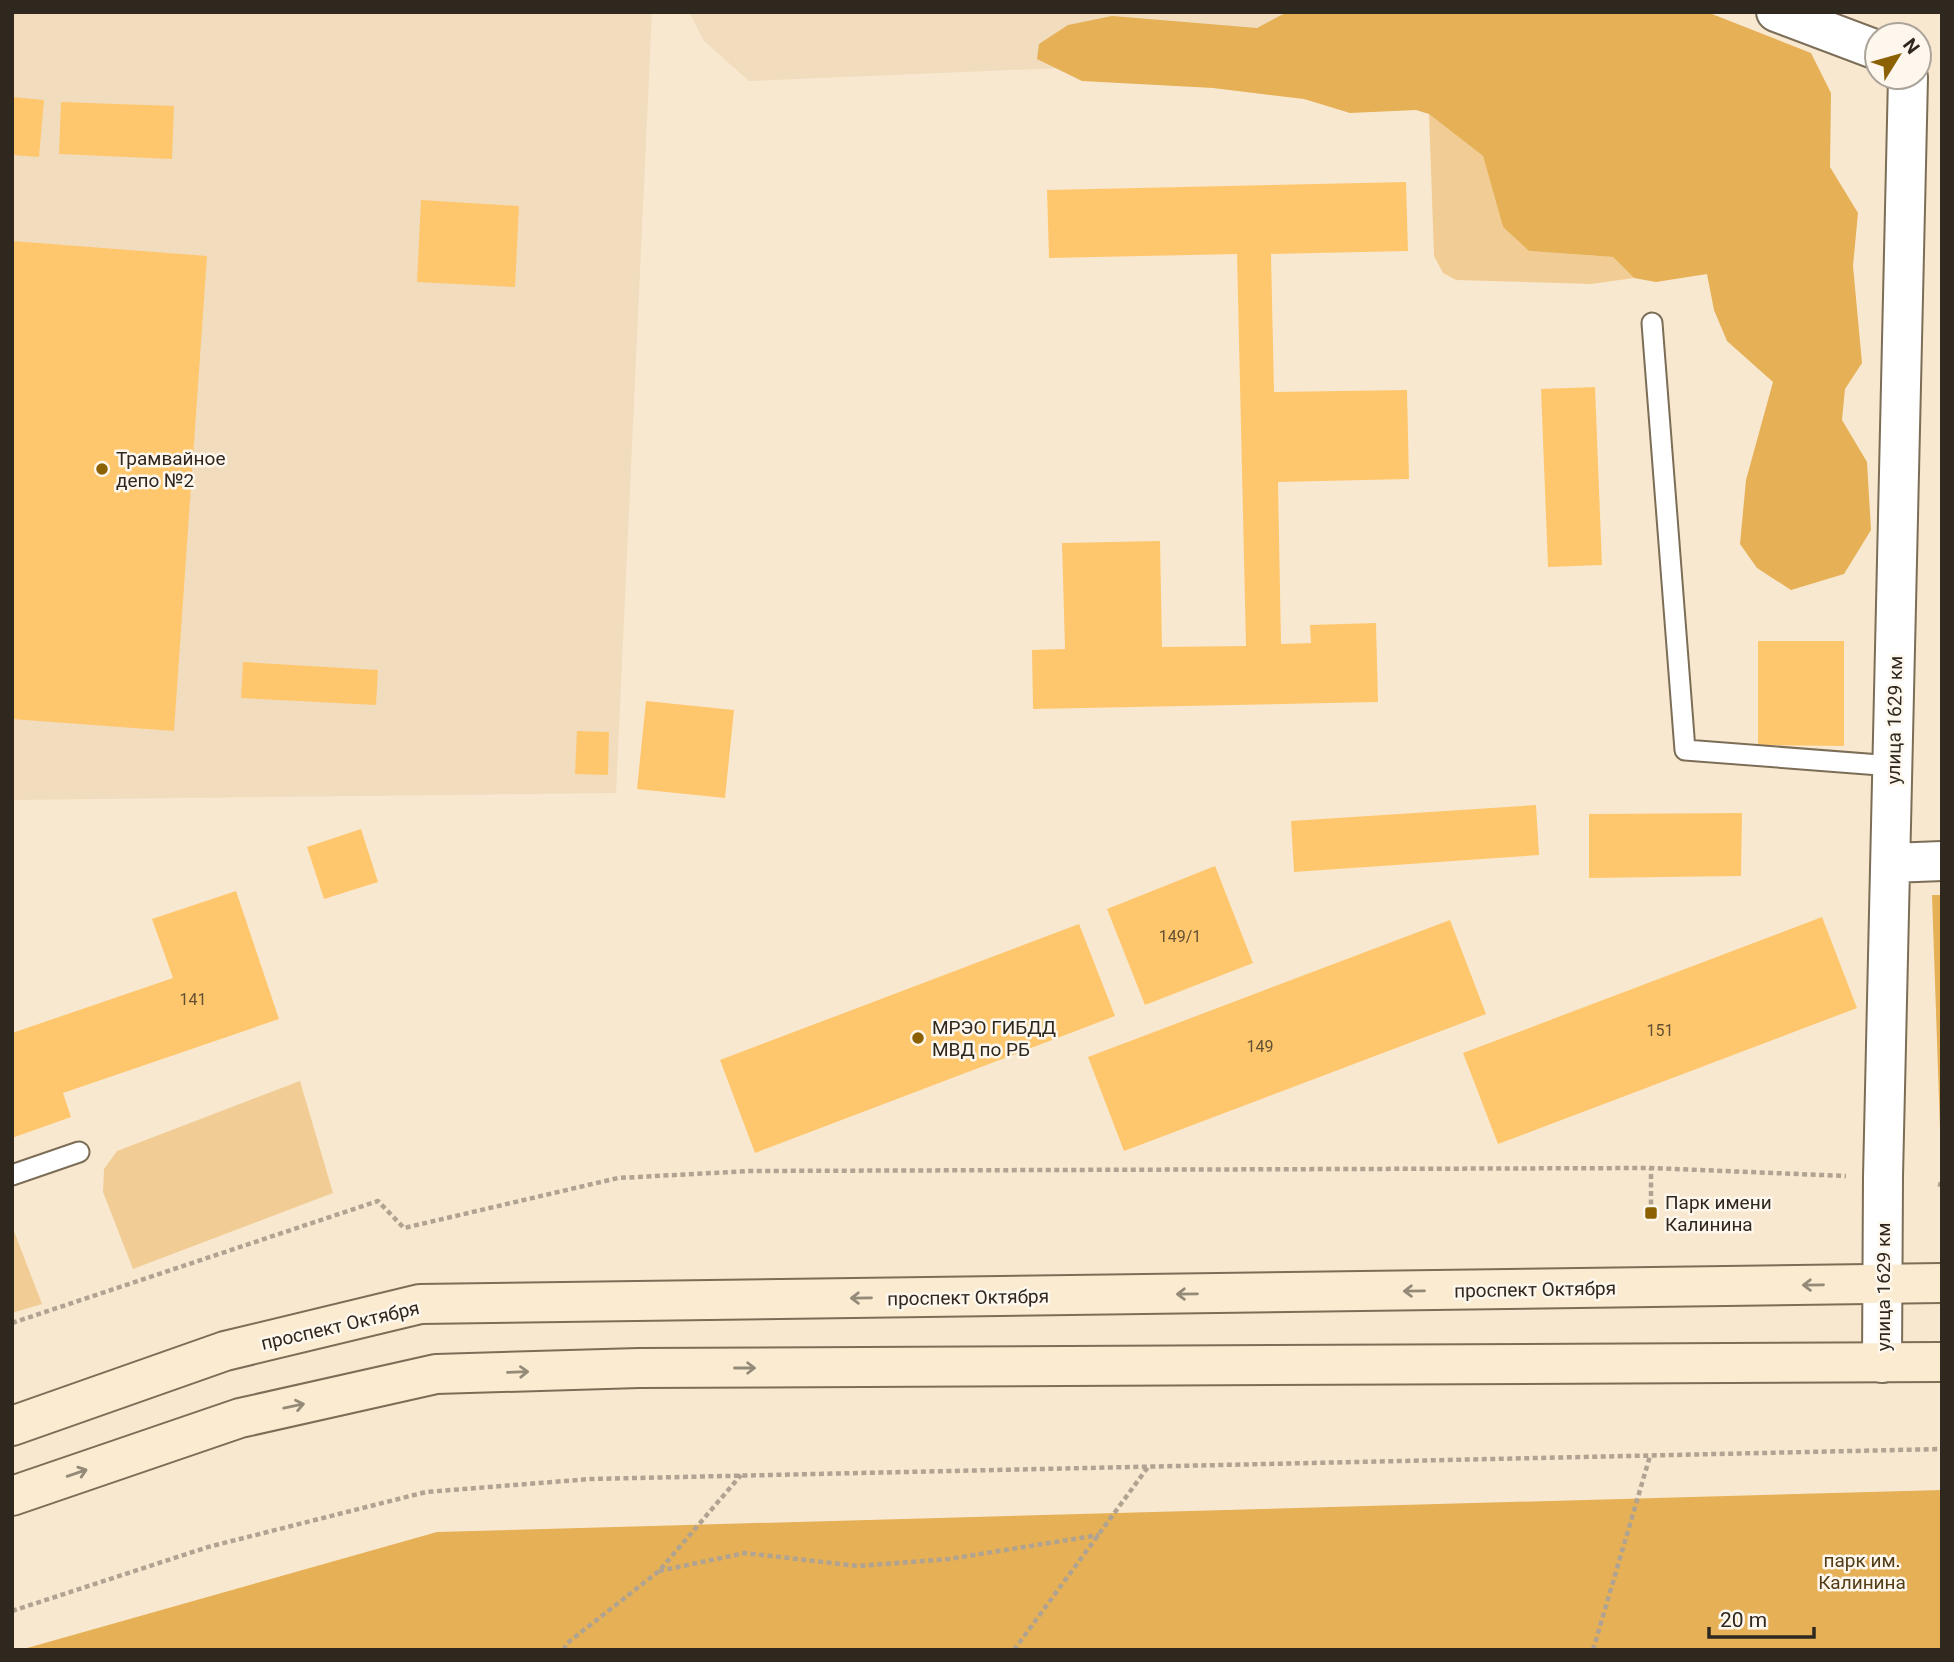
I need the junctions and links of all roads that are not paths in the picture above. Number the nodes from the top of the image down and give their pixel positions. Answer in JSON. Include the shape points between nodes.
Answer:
{"nodes":[{"id":1,"x":1776,"y":12,"type":"edge"},
{"id":2,"x":1863,"y":45,"type":"edge"},
{"id":3,"x":1908,"y":91,"type":"edge"},
{"id":4,"x":1652,"y":323,"type":"dead end"},
{"id":5,"x":1893,"y":766,"type":"junction"},
{"id":6,"x":1942,"y":861,"type":"edge"},
{"id":7,"x":1891,"y":863,"type":"junction"},
{"id":8,"x":79,"y":1152,"type":"dead end"},
{"id":9,"x":12,"y":1175,"type":"edge"},
{"id":10,"x":1942,"y":1283,"type":"edge"},
{"id":11,"x":1882,"y":1284,"type":"junction"},
{"id":12,"x":1942,"y":1362,"type":"edge"},
{"id":13,"x":1882,"y":1363,"type":"junction"},
{"id":14,"x":12,"y":1426,"type":"edge"},
{"id":15,"x":12,"y":1496,"type":"edge"}],
"edges":[{"from":1,"to":2,"type":"street"},
{"from":3,"to":5,"type":"street","name":"улица 1629 км"},
{"from":4,"to":5,"type":"lane","via":[[1685,750]]},
{"from":5,"to":7,"type":"street","name":"улица 1629 км"},
{"from":6,"to":7,"type":"street"},
{"from":7,"to":11,"type":"street","name":"улица 1629 км"},
{"from":8,"to":9,"type":"lane"},
{"from":10,"to":11,"type":"main road","name":"проспект Октября"},
{"from":11,"to":13,"type":"street","name":"улица 1629 км"},
{"from":11,"to":14,"type":"main road","name":"проспект Октября","one_way":true,"via":[[421,1304],[225,1352]]},
{"from":12,"to":13,"type":"main road"},
{"from":15,"to":13,"type":"main road","one_way":true,"via":[[240,1418],[436,1374],[653,1368]]}]}
